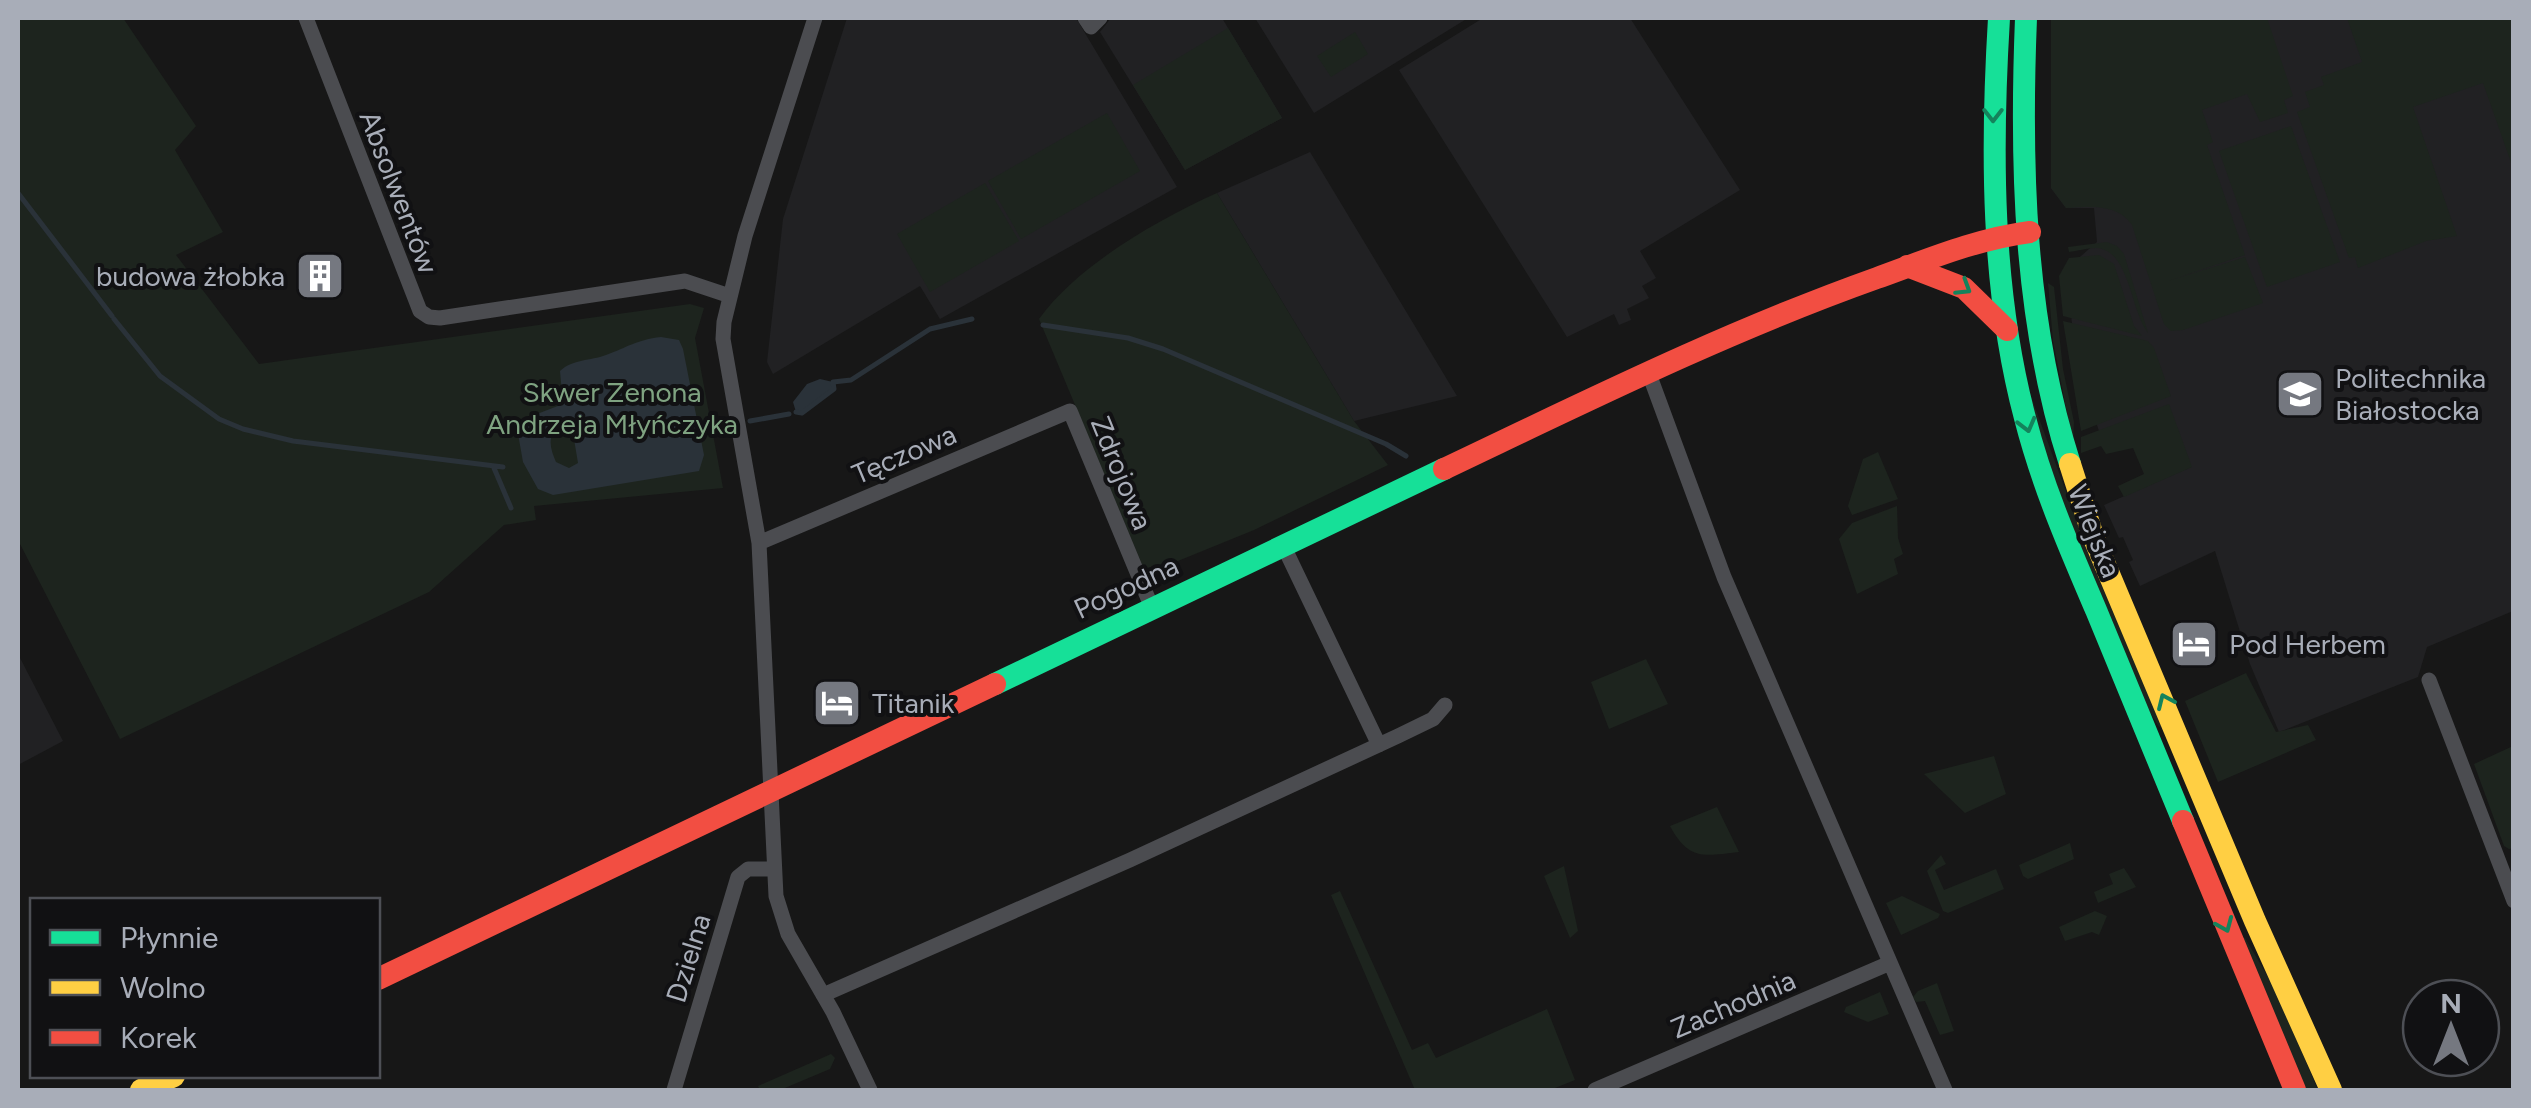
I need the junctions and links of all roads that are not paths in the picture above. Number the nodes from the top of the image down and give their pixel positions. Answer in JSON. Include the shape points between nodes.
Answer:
{"nodes":[{"id":1,"x":306,"y":18,"type":"edge"},
{"id":2,"x":815,"y":18,"type":"edge"},
{"id":3,"x":1085,"y":18,"type":"edge"},
{"id":4,"x":1100,"y":18,"type":"edge"},
{"id":5,"x":1999,"y":18,"type":"edge"},
{"id":6,"x":2026,"y":18,"type":"edge"},
{"id":7,"x":2030,"y":232,"type":"junction"},
{"id":8,"x":1999,"y":235,"type":"junction"},
{"id":9,"x":1907,"y":266,"type":"junction"},
{"id":10,"x":730,"y":296,"type":"junction"},
{"id":11,"x":2008,"y":330,"type":"junction"},
{"id":12,"x":1648,"y":370,"type":"junction"},
{"id":13,"x":1070,"y":412,"type":"joint"},
{"id":14,"x":758,"y":543,"type":"junction"},
{"id":15,"x":1283,"y":545,"type":"junction"},
{"id":16,"x":1152,"y":608,"type":"junction"},
{"id":17,"x":2429,"y":680,"type":"dead end"},
{"id":18,"x":1444,"y":705,"type":"dead end"},
{"id":19,"x":1379,"y":745,"type":"junction"},
{"id":20,"x":2186,"y":749,"type":"junction"},
{"id":21,"x":2158,"y":764,"type":"junction"},
{"id":22,"x":768,"y":790,"type":"junction"},
{"id":23,"x":2215,"y":824,"type":"junction"},
{"id":24,"x":2187,"y":836,"type":"junction"},
{"id":25,"x":774,"y":870,"type":"junction"},
{"id":26,"x":2514,"y":901,"type":"edge"},
{"id":27,"x":1890,"y":963,"type":"junction"},
{"id":28,"x":380,"y":978,"type":"edge"},
{"id":29,"x":823,"y":995,"type":"junction"},
{"id":30,"x":169,"y":1078,"type":"edge"},
{"id":31,"x":141,"y":1090,"type":"edge"},
{"id":32,"x":674,"y":1090,"type":"edge"},
{"id":33,"x":870,"y":1090,"type":"edge"},
{"id":34,"x":1595,"y":1090,"type":"edge"},
{"id":35,"x":1945,"y":1090,"type":"edge"},
{"id":36,"x":2296,"y":1090,"type":"edge"},
{"id":37,"x":2332,"y":1090,"type":"edge"}],
"edges":[{"from":1,"to":10,"type":"street","name":"Absolwentów","via":[[420,311],[428,317],[686,281]]},
{"from":2,"to":10,"type":"street"},
{"from":3,"to":4,"type":"street","via":[[1091,28]]},
{"from":5,"to":8,"type":"main road","name":"Wiejska","one_way":true,"via":[[1992,119]]},
{"from":6,"to":7,"type":"main road","name":"Wiejska","via":[[2022,122]]},
{"from":7,"to":8,"type":"main road"},
{"from":20,"to":7,"type":"main road","name":"Wiejska","one_way":true,"via":[[2068,462],[2036,324]]},
{"from":8,"to":9,"type":"main road","name":"Pogodna"},
{"from":8,"to":11,"type":"main road","name":"Wiejska"},
{"from":9,"to":11,"type":"main road","one_way":true,"via":[[1972,290]]},
{"from":9,"to":12,"type":"main road","name":"Pogodna"},
{"from":10,"to":14,"type":"street","via":[[725,356]]},
{"from":11,"to":21,"type":"main road","name":"Wiejska","one_way":true,"via":[[2048,496]]},
{"from":12,"to":15,"type":"main road","name":"Pogodna"},
{"from":12,"to":27,"type":"street","via":[[1714,553]]},
{"from":13,"to":14,"type":"street","name":"Tęczowa"},
{"from":13,"to":16,"type":"street","name":"Zdrojowa"},
{"from":14,"to":22,"type":"street"},
{"from":15,"to":16,"type":"main road","name":"Pogodna"},
{"from":15,"to":19,"type":"street"},
{"from":16,"to":22,"type":"main road","name":"Pogodna"},
{"from":17,"to":26,"type":"street"},
{"from":18,"to":19,"type":"street","via":[[1433,719]]},
{"from":19,"to":29,"type":"street"},
{"from":20,"to":21,"type":"main road","via":[[2187,760],[2176,771]]},
{"from":20,"to":23,"type":"main road","name":"Wiejska"},
{"from":21,"to":24,"type":"main road","name":"Wiejska"},
{"from":22,"to":25,"type":"street"},
{"from":22,"to":28,"type":"main road","name":"Pogodna"},
{"from":23,"to":24,"type":"main road"},
{"from":23,"to":37,"type":"main road","name":"Wiejska"},
{"from":24,"to":36,"type":"main road","name":"Wiejska","one_way":true},
{"from":25,"to":29,"type":"street","via":[[781,916]]},
{"from":25,"to":32,"type":"street","name":"Dzielna","via":[[748,869],[738,877]]},
{"from":27,"to":34,"type":"street","name":"Zachodnia"},
{"from":27,"to":35,"type":"street"},
{"from":29,"to":33,"type":"street"},
{"from":30,"to":31,"type":"main road"}]}
